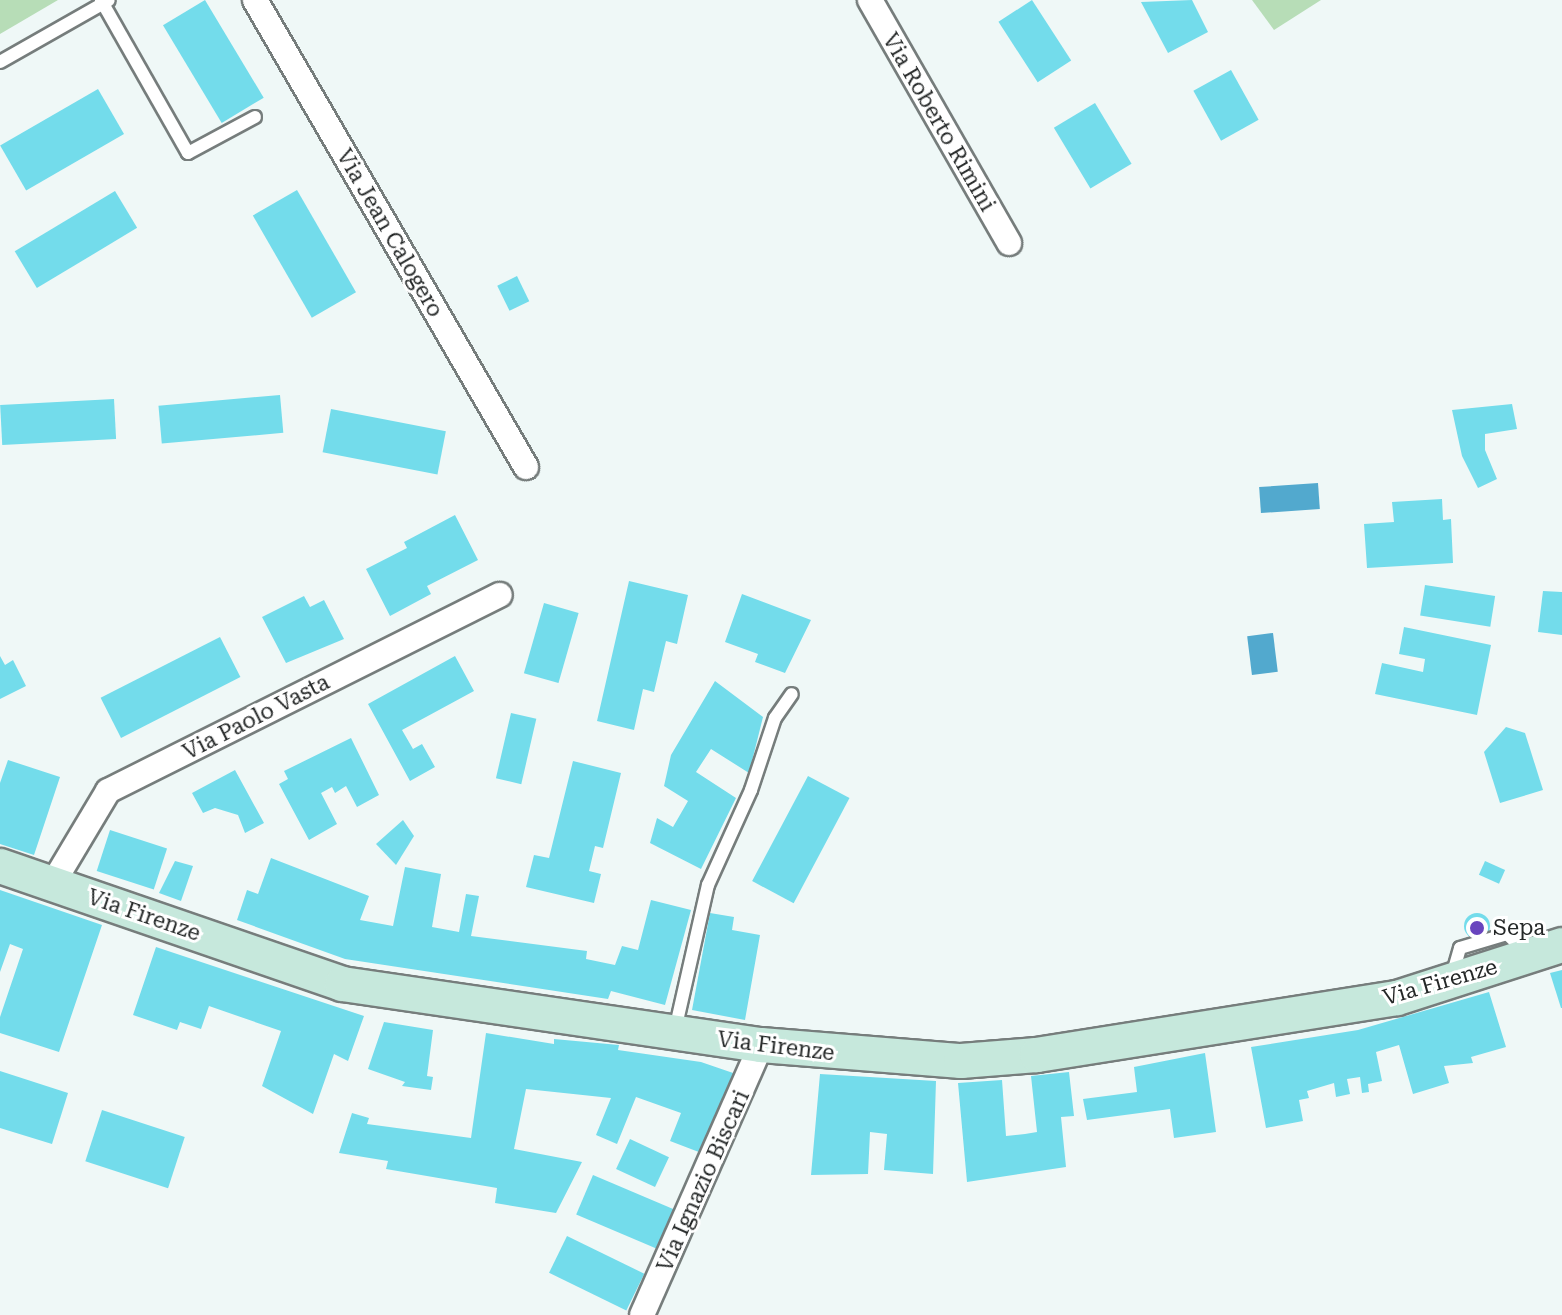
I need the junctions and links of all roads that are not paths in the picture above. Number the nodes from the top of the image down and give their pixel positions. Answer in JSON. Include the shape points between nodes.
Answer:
{"nodes":[{"id":1,"x":255,"y":0,"type":"edge"},
{"id":2,"x":870,"y":0,"type":"edge"},
{"id":3,"x":104,"y":1,"type":"edge"},
{"id":4,"x":0,"y":62,"type":"edge"},
{"id":5,"x":255,"y":117,"type":"dead end"},
{"id":6,"x":1009,"y":243,"type":"dead end"},
{"id":7,"x":526,"y":467,"type":"dead end"},
{"id":8,"x":500,"y":595,"type":"dead end"},
{"id":9,"x":792,"y":694,"type":"dead end"},
{"id":10,"x":0,"y":866,"type":"edge"},
{"id":11,"x":53,"y":883,"type":"junction"},
{"id":12,"x":1562,"y":945,"type":"edge"},
{"id":13,"x":674,"y":1033,"type":"junction"},
{"id":14,"x":761,"y":1045,"type":"junction"},
{"id":15,"x":642,"y":1315,"type":"edge"}],
"edges":[{"from":1,"to":7,"type":"street","name":"Via Jean Calogero"},
{"from":2,"to":6,"type":"street","name":"Via Roberto Rimini"},
{"from":3,"to":4,"type":"lane"},
{"from":3,"to":5,"type":"lane","via":[[188,153]]},
{"from":8,"to":11,"type":"street","name":"Via Paolo Vasta","via":[[108,791]]},
{"from":9,"to":13,"type":"lane","via":[[775,718],[751,790],[708,885]]},
{"from":10,"to":11,"type":"street","name":"Via Firenze"},
{"from":11,"to":13,"type":"street","name":"Via Firenze","via":[[342,984]]},
{"from":12,"to":14,"type":"street","name":"Via Firenze","via":[[1397,998],[1037,1055],[961,1061]]},
{"from":13,"to":14,"type":"street","name":"Via Firenze"},
{"from":14,"to":15,"type":"street","name":"Via Ignazio Biscari"}]}
